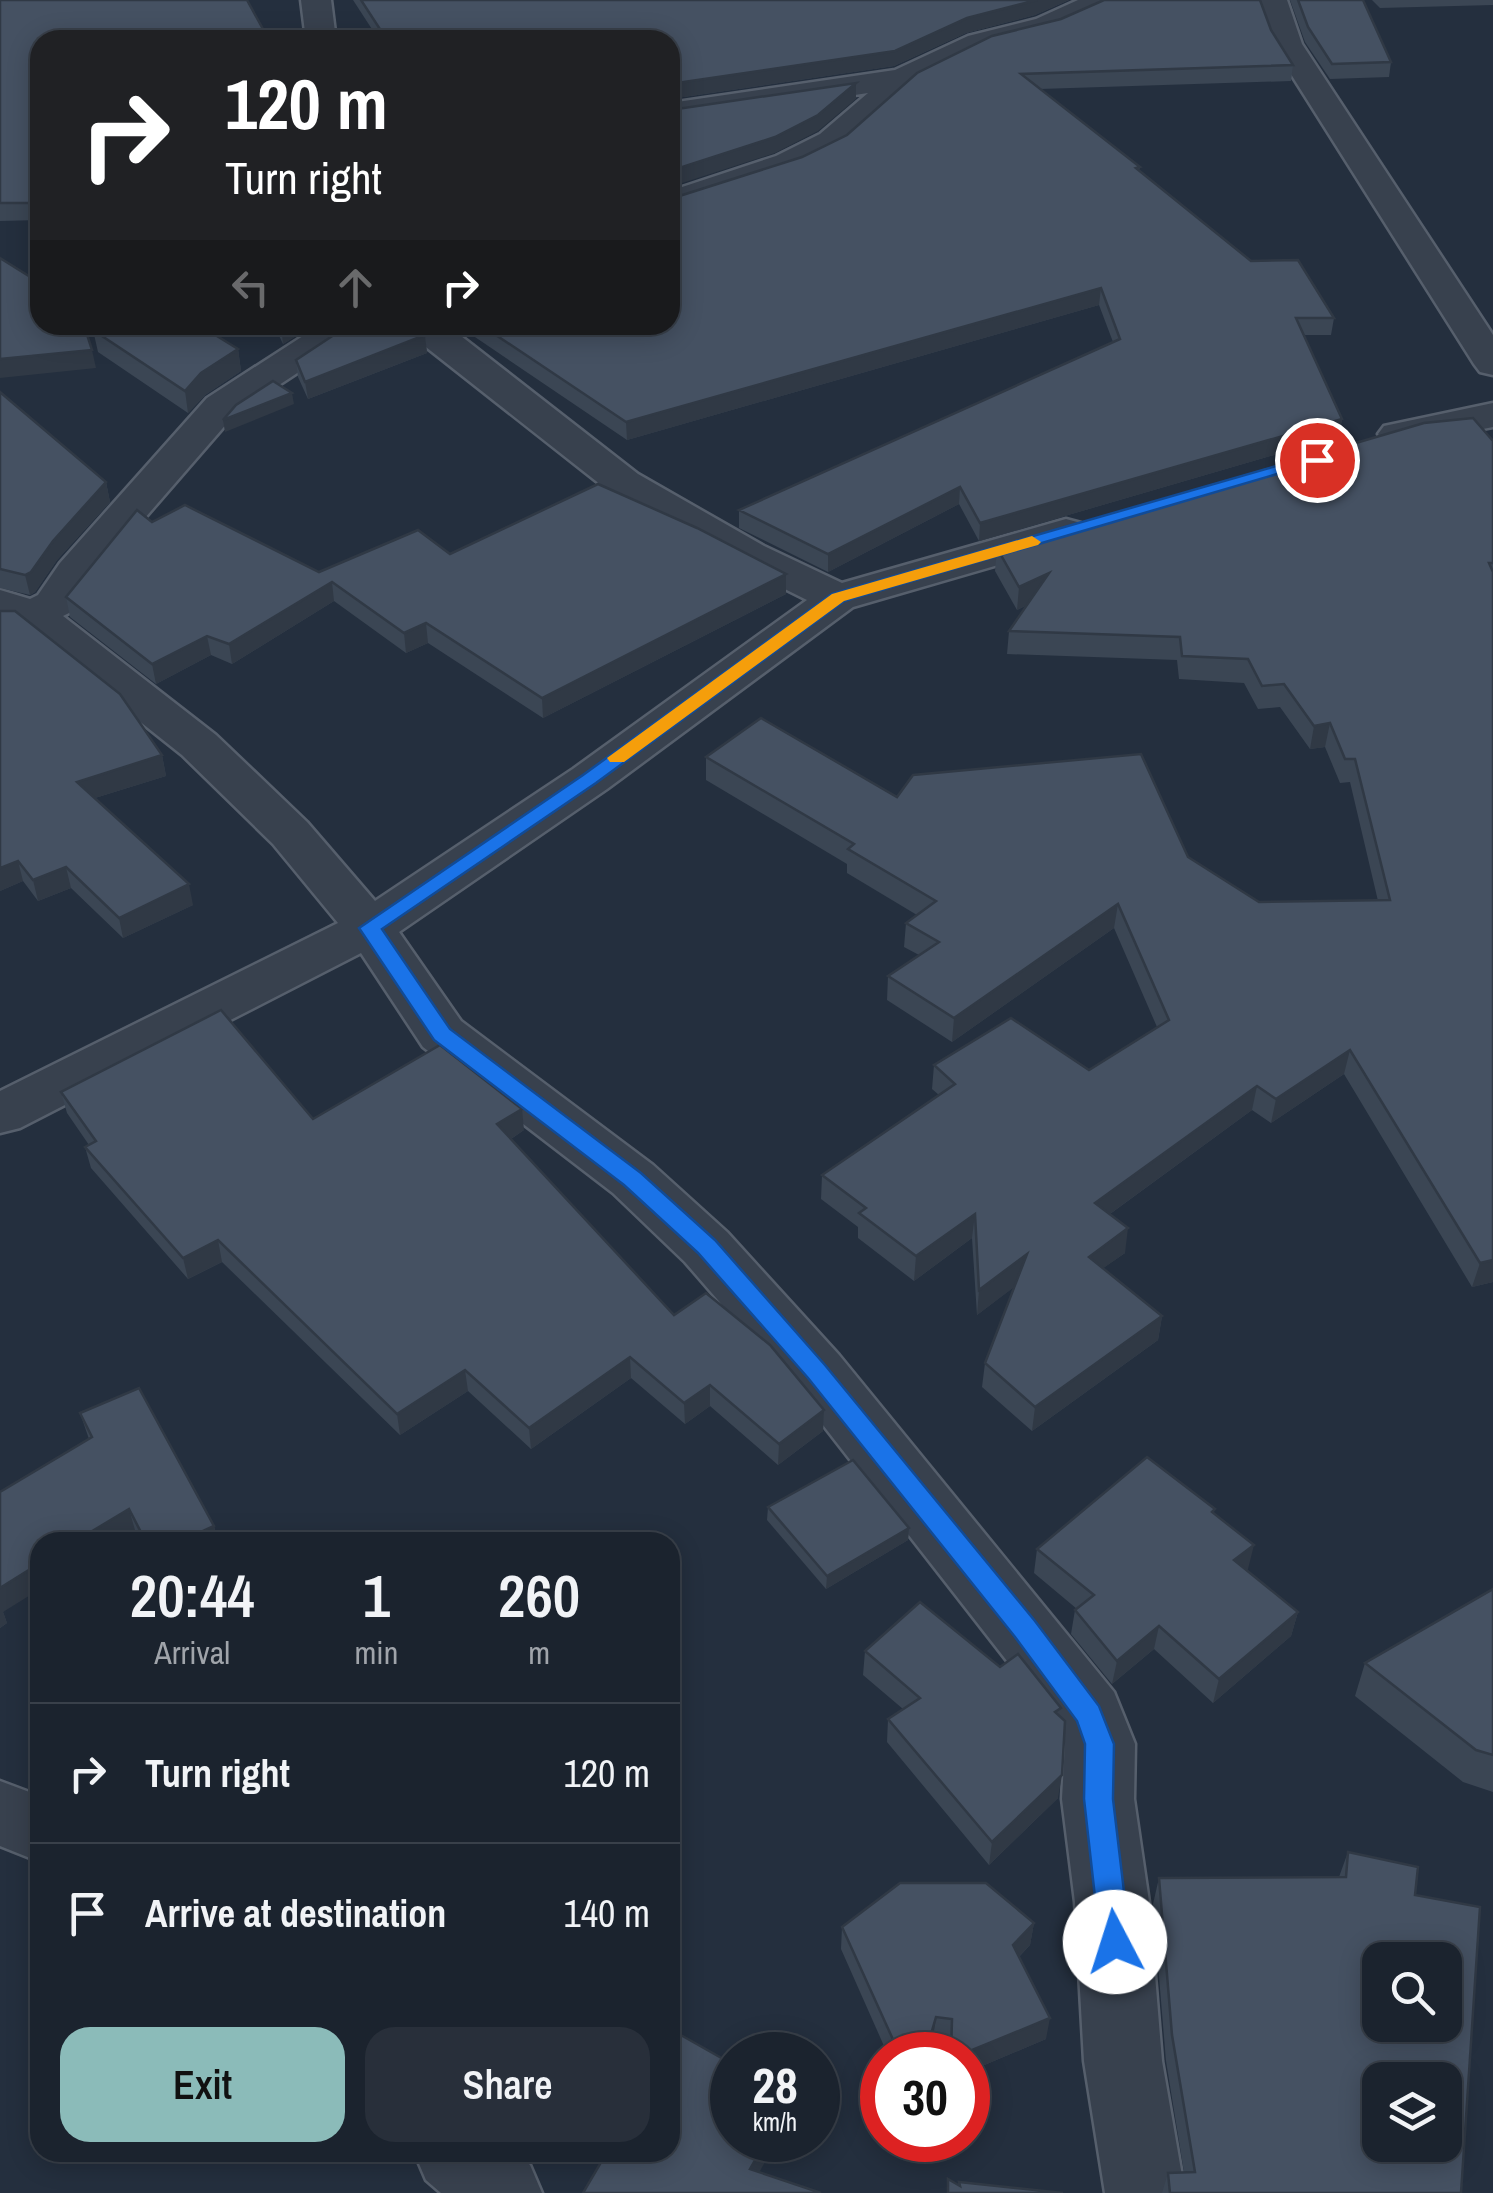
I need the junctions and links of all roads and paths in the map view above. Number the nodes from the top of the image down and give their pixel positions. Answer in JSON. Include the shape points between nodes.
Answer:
{"nodes":[{"id":1,"x":316,"y":0,"type":"edge"},
{"id":2,"x":1103,"y":0,"type":"edge"},
{"id":3,"x":1272,"y":0,"type":"edge"},
{"id":4,"x":320,"y":30,"type":"edge"},
{"id":5,"x":903,"y":78,"type":"junction"},
{"id":6,"x":680,"y":111,"type":"edge"},
{"id":7,"x":680,"y":199,"type":"edge"},
{"id":8,"x":331,"y":335,"type":"edge"},
{"id":9,"x":435,"y":335,"type":"edge"},
{"id":10,"x":1493,"y":364,"type":"edge"},
{"id":11,"x":1493,"y":415,"type":"edge"},
{"id":12,"x":1365,"y":444,"type":"edge"},
{"id":13,"x":1114,"y":518,"type":"edge"},
{"id":14,"x":838,"y":598,"type":"junction"},
{"id":15,"x":11,"y":610,"type":"edge"},
{"id":16,"x":370,"y":928,"type":"junction"},
{"id":17,"x":0,"y":1114,"type":"edge"},
{"id":18,"x":0,"y":1814,"type":"edge"},
{"id":19,"x":30,"y":1826,"type":"edge"},
{"id":20,"x":466,"y":2162,"type":"edge"},
{"id":21,"x":502,"y":2193,"type":"edge"},
{"id":22,"x":1145,"y":2193,"type":"edge"}],
"edges":[{"from":1,"to":4,"type":"street"},
{"from":2,"to":5,"type":"street","via":[[1048,26],[979,42]]},
{"from":3,"to":10,"type":"street","via":[[1288,44]]},
{"from":5,"to":6,"type":"street"},
{"from":5,"to":7,"type":"street","via":[[832,141]]},
{"from":8,"to":15,"type":"street","via":[[221,406],[54,604]]},
{"from":9,"to":14,"type":"street","via":[[624,483]]},
{"from":11,"to":12,"type":"street"},
{"from":13,"to":14,"type":"street"},
{"from":14,"to":16,"type":"street","via":[[590,779]]},
{"from":15,"to":16,"type":"street","via":[[200,745],[290,833]]},
{"from":16,"to":17,"type":"street"},
{"from":16,"to":22,"type":"street","via":[[442,1034],[632,1179],[706,1246],[816,1372],[1088,1714],[1100,1744],[1098,1799],[1124,2061]]},
{"from":18,"to":19,"type":"street"},
{"from":20,"to":21,"type":"street"}]}
